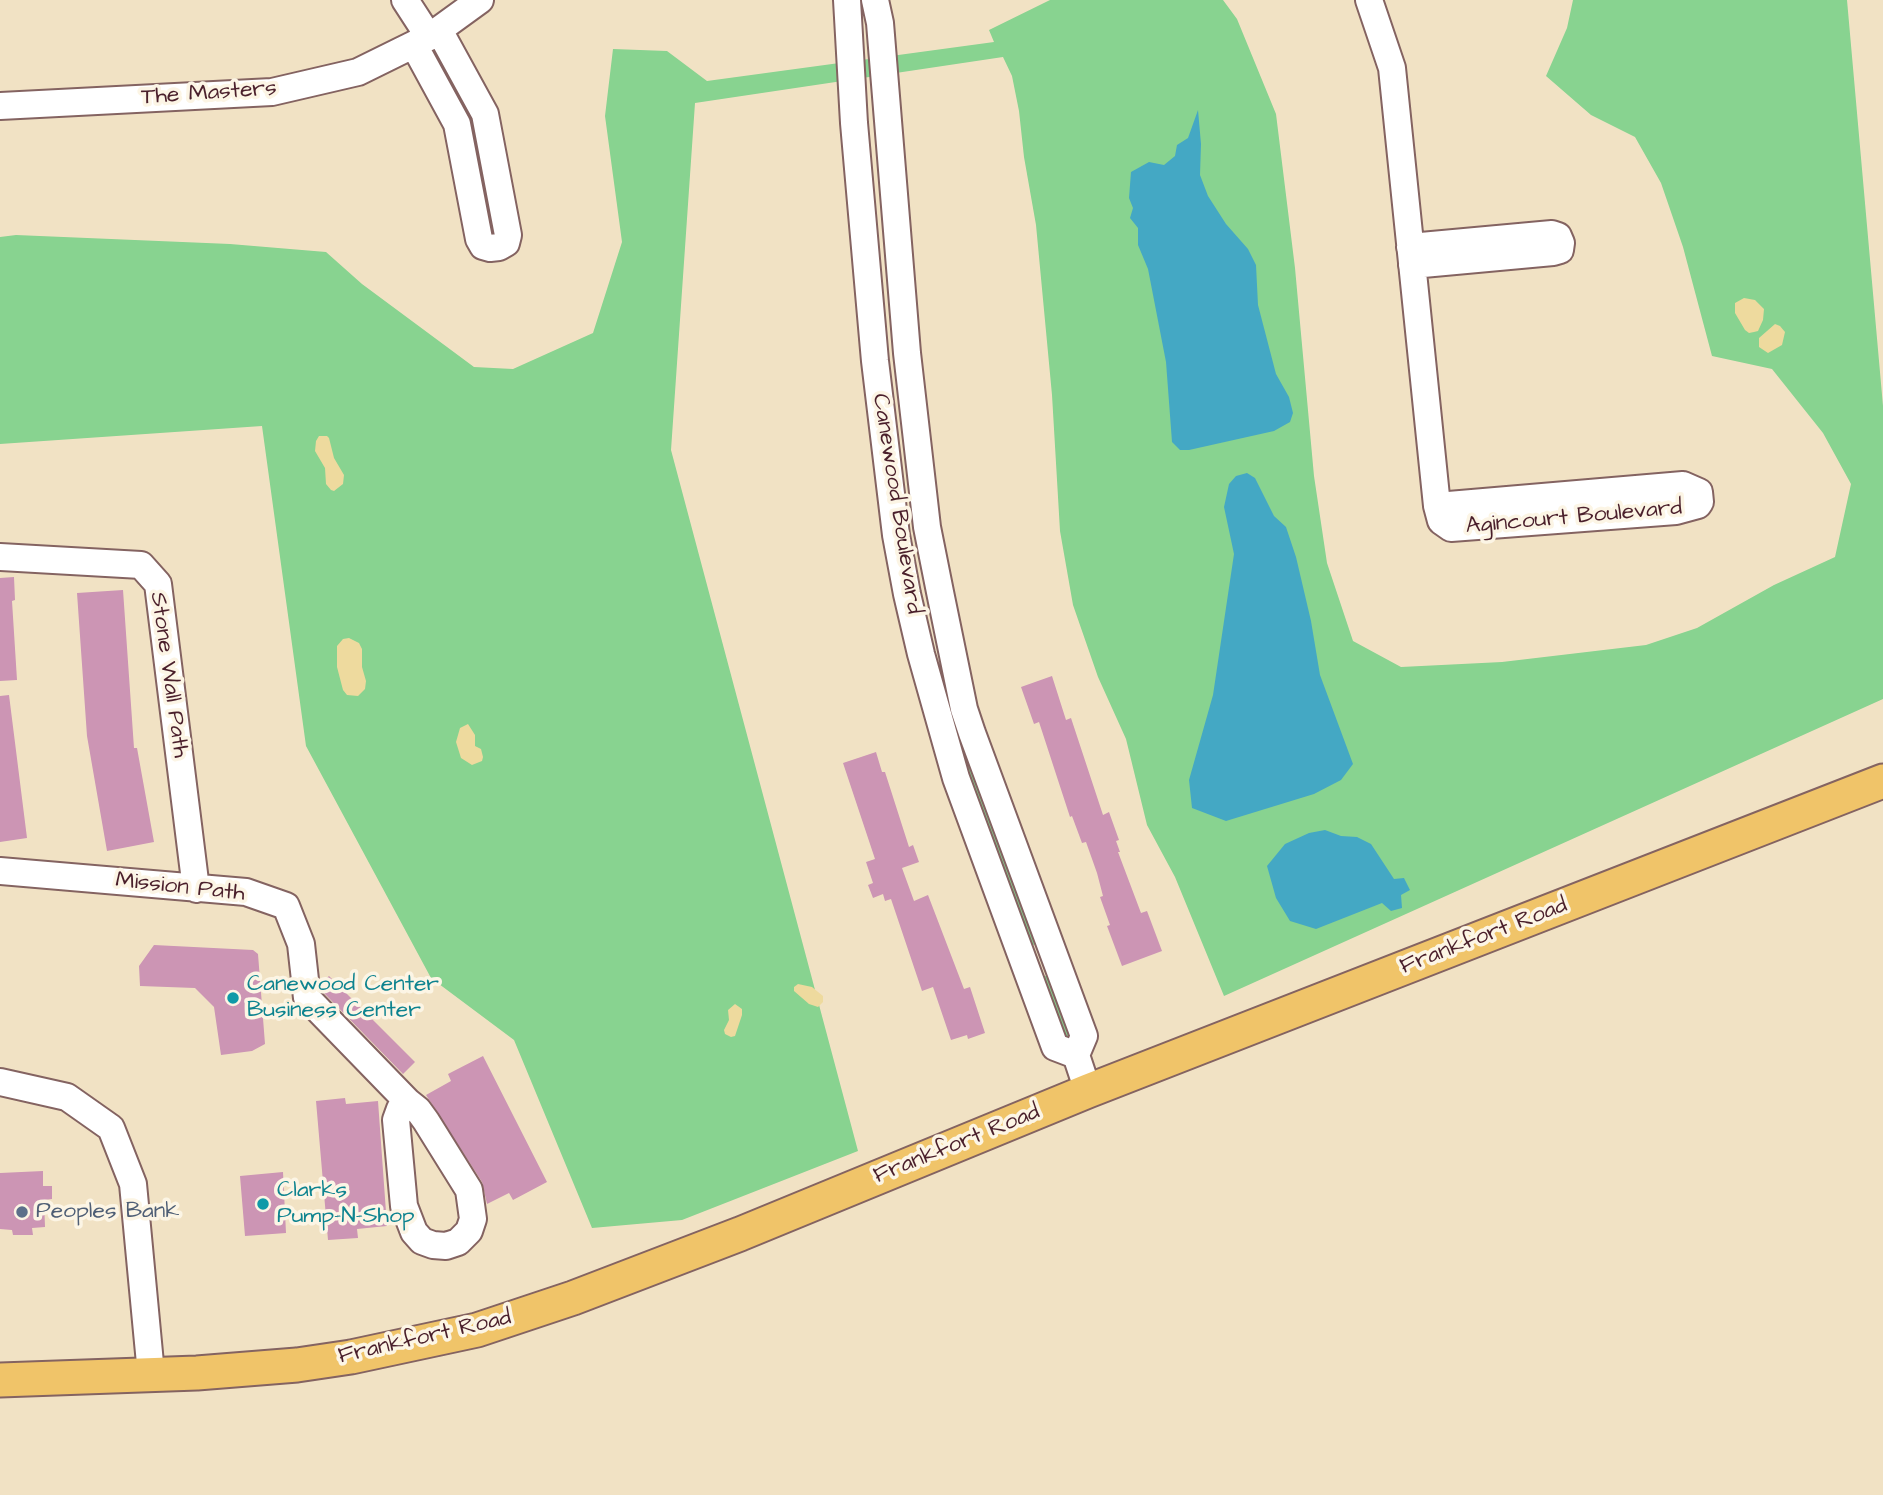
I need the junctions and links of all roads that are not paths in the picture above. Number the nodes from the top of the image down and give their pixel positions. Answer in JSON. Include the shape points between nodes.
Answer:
{"nodes":[{"id":1,"x":405,"y":0,"type":"edge"},
{"id":2,"x":480,"y":0,"type":"edge"},
{"id":3,"x":847,"y":0,"type":"edge"},
{"id":4,"x":875,"y":0,"type":"edge"},
{"id":5,"x":1377,"y":2,"type":"edge"},
{"id":6,"x":427,"y":37,"type":"junction"},
{"id":7,"x":0,"y":106,"type":"edge"},
{"id":8,"x":886,"y":121,"type":"junction"},
{"id":9,"x":854,"y":123,"type":"junction"},
{"id":10,"x":1437,"y":506,"type":"junction"},
{"id":11,"x":0,"y":557,"type":"edge"},
{"id":12,"x":1883,"y":781,"type":"edge"},
{"id":13,"x":0,"y":871,"type":"edge"},
{"id":14,"x":196,"y":889,"type":"junction"},
{"id":15,"x":1076,"y":1055,"type":"junction"},
{"id":16,"x":0,"y":1082,"type":"edge"},
{"id":17,"x":1088,"y":1091,"type":"junction"},
{"id":18,"x":408,"y":1102,"type":"junction"},
{"id":19,"x":151,"y":1374,"type":"junction"},
{"id":20,"x":0,"y":1380,"type":"edge"}],
"edges":[{"from":1,"to":6,"type":"street"},
{"from":2,"to":6,"type":"street","name":"The Masters"},
{"from":3,"to":9,"type":"street","name":"Canewood Boulevard"},
{"from":4,"to":8,"type":"street","name":"Canewood Boulevard"},
{"from":5,"to":10,"type":"street","name":"Agincourt Boulevard","via":[[1392,68]]},
{"from":6,"to":6,"type":"street","via":[[485,114],[508,235],[499,247],[483,246],[478,239],[457,124]]},
{"from":6,"to":7,"type":"street","name":"The Masters","via":[[358,72],[272,92]]},
{"from":8,"to":9,"type":"street"},
{"from":8,"to":15,"type":"street","name":"Canewood Boulevard","via":[[907,353],[927,527],[940,592],[964,709],[1084,1036]]},
{"from":9,"to":15,"type":"street","name":"Canewood Boulevard","via":[[896,535],[921,654],[956,778],[1055,1047]]},
{"from":10,"to":10,"type":"street","name":"Agincourt Boulevard","via":[[1441,521],[1451,528],[1675,511],[1700,502],[1699,492],[1683,485]]},
{"from":11,"to":14,"type":"street","name":"Stone Wall Path","via":[[141,565],[158,584]]},
{"from":12,"to":17,"type":"main road","name":"Frankfort Road"},
{"from":13,"to":14,"type":"street","name":"Mission Path"},
{"from":14,"to":18,"type":"street","name":"Mission Path","via":[[246,892],[286,906],[301,944],[307,998]]},
{"from":15,"to":17,"type":"street","name":"Canewood Boulevard"},
{"from":16,"to":19,"type":"street","via":[[67,1097],[111,1128],[134,1184]]},
{"from":17,"to":19,"type":"main road","name":"Frankfort Road","via":[[740,1234],[477,1330],[285,1366]]},
{"from":18,"to":18,"type":"street","name":"Mission Path","via":[[426,1121],[471,1198],[469,1231],[446,1246],[422,1241],[404,1206],[396,1120]]},
{"from":19,"to":20,"type":"main road","name":"Frankfort Road"}]}
